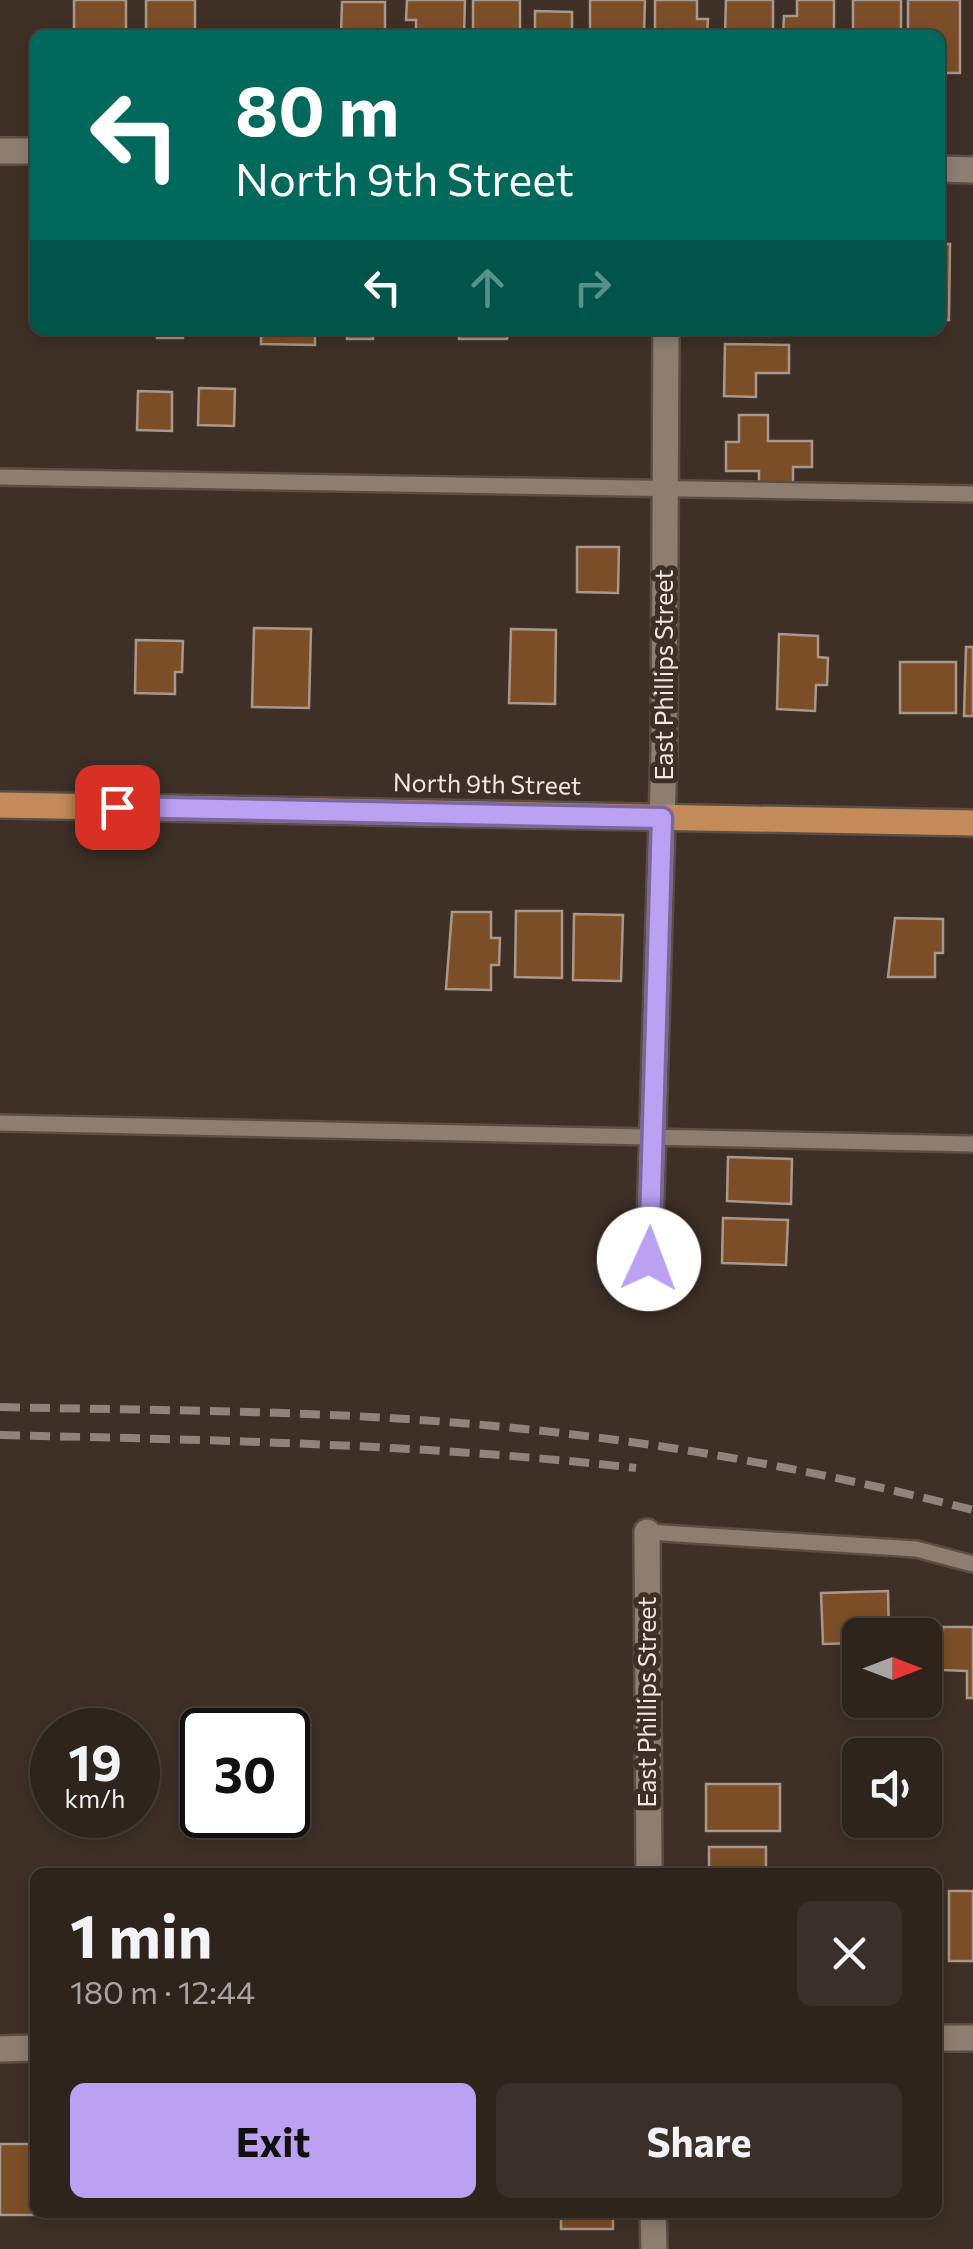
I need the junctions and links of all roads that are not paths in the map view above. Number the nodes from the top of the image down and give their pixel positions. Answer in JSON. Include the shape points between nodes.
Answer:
{"nodes":[{"id":1,"x":0,"y":151,"type":"edge"},
{"id":2,"x":30,"y":152,"type":"edge"},
{"id":3,"x":945,"y":169,"type":"edge"},
{"id":4,"x":973,"y":170,"type":"edge"},
{"id":5,"x":666,"y":335,"type":"edge"},
{"id":6,"x":0,"y":476,"type":"edge"},
{"id":7,"x":665,"y":490,"type":"junction"},
{"id":8,"x":973,"y":494,"type":"edge"},
{"id":9,"x":0,"y":804,"type":"edge"},
{"id":10,"x":662,"y":818,"type":"junction"},
{"id":11,"x":973,"y":823,"type":"edge"},
{"id":12,"x":0,"y":1123,"type":"edge"},
{"id":13,"x":652,"y":1136,"type":"junction"},
{"id":14,"x":973,"y":1144,"type":"edge"},
{"id":15,"x":649,"y":1259,"type":"dead end"},
{"id":16,"x":646,"y":1532,"type":"joint"},
{"id":17,"x":973,"y":1564,"type":"edge"},
{"id":18,"x":649,"y":1868,"type":"edge"},
{"id":19,"x":942,"y":2038,"type":"edge"},
{"id":20,"x":973,"y":2038,"type":"edge"},
{"id":21,"x":30,"y":2048,"type":"edge"},
{"id":22,"x":0,"y":2049,"type":"edge"},
{"id":23,"x":653,"y":2218,"type":"edge"},
{"id":24,"x":654,"y":2249,"type":"edge"}],
"edges":[{"from":1,"to":2,"type":"street"},
{"from":3,"to":4,"type":"street"},
{"from":5,"to":7,"type":"street","name":"East Phillips Street"},
{"from":6,"to":7,"type":"lane"},
{"from":7,"to":8,"type":"lane"},
{"from":7,"to":10,"type":"street","name":"East Phillips Street"},
{"from":9,"to":10,"type":"main road","name":"North 9th Street"},
{"from":10,"to":11,"type":"main road","name":"North 9th Street"},
{"from":10,"to":13,"type":"street","name":"East Phillips Street"},
{"from":12,"to":13,"type":"lane"},
{"from":13,"to":14,"type":"lane"},
{"from":13,"to":15,"type":"street","name":"East Phillips Street"},
{"from":16,"to":17,"type":"lane","via":[[916,1549]]},
{"from":16,"to":18,"type":"street","name":"East Phillips Street"},
{"from":19,"to":20,"type":"street"},
{"from":21,"to":22,"type":"street"},
{"from":23,"to":24,"type":"street"}]}
